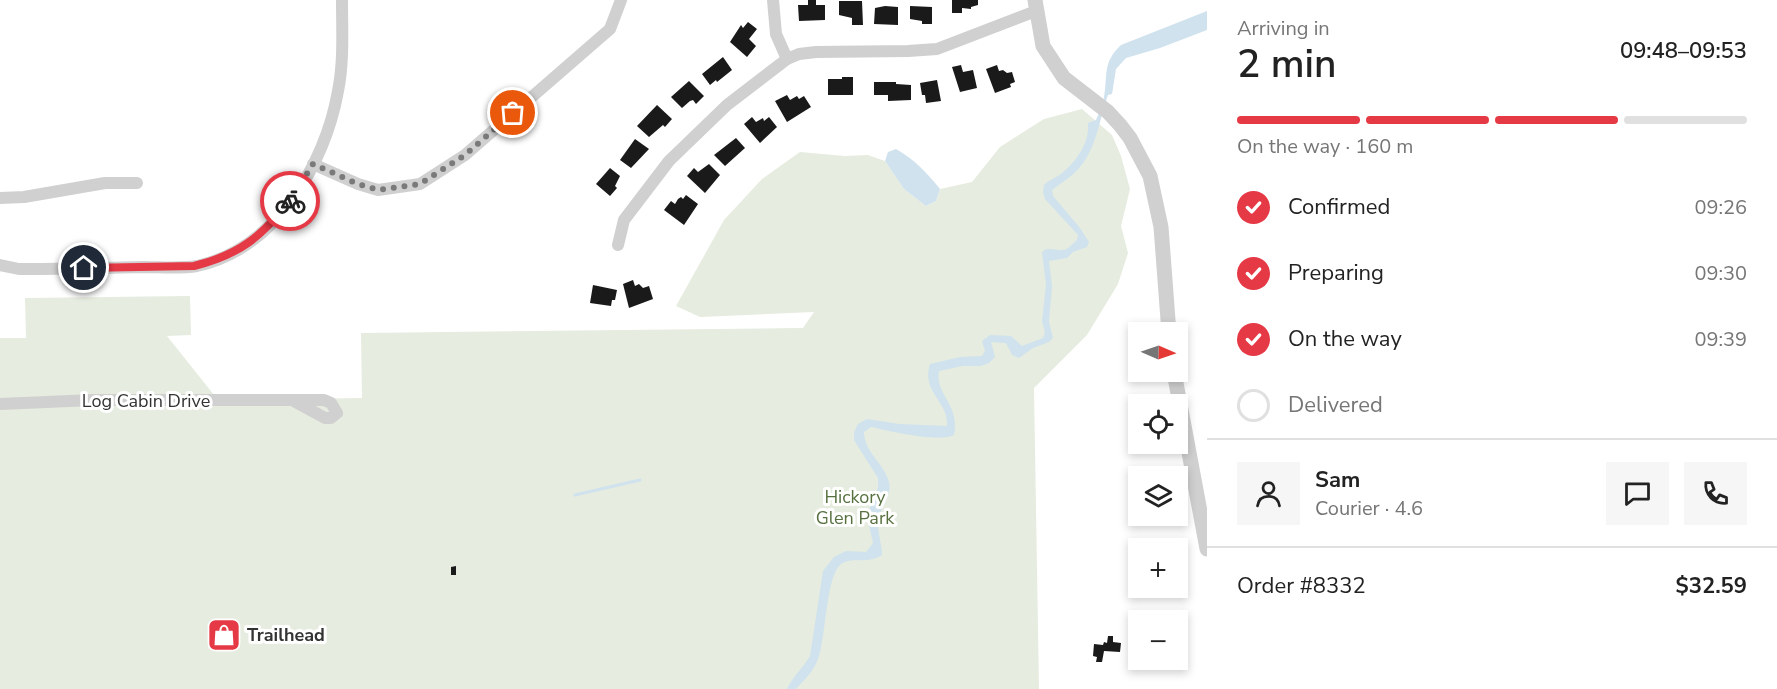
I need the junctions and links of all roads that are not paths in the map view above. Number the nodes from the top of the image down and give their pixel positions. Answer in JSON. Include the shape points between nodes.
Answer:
{"nodes":[{"id":1,"x":342,"y":0,"type":"edge"},
{"id":2,"x":621,"y":0,"type":"edge"},
{"id":3,"x":773,"y":0,"type":"edge"},
{"id":4,"x":1036,"y":5,"type":"edge"},
{"id":5,"x":787,"y":59,"type":"junction"},
{"id":6,"x":313,"y":164,"type":"junction"},
{"id":7,"x":137,"y":183,"type":"dead end"},
{"id":8,"x":0,"y":198,"type":"edge"},
{"id":9,"x":618,"y":245,"type":"dead end"},
{"id":10,"x":0,"y":265,"type":"edge"},
{"id":11,"x":1168,"y":322,"type":"edge"},
{"id":12,"x":1176,"y":382,"type":"edge"},
{"id":13,"x":292,"y":400,"type":"dead end"},
{"id":14,"x":0,"y":404,"type":"edge"},
{"id":15,"x":1204,"y":524,"type":"edge"},
{"id":16,"x":1207,"y":547,"type":"edge"}],
"edges":[{"from":1,"to":6,"type":"street","via":[[343,55],[338,92]]},
{"from":2,"to":6,"type":"street","via":[[610,29],[465,155],[420,184],[378,190]]},
{"from":3,"to":5,"type":"street","via":[[776,34]]},
{"from":4,"to":5,"type":"street","via":[[936,49],[816,52]]},
{"from":4,"to":11,"type":"street","via":[[1043,46],[1064,78],[1120,124],[1150,176],[1161,227]]},
{"from":5,"to":9,"type":"street","via":[[727,105],[669,161],[624,220]]},
{"from":6,"to":10,"type":"street","via":[[294,196],[251,243],[209,263],[19,269]]},
{"from":7,"to":8,"type":"street","via":[[105,183]]},
{"from":12,"to":15,"type":"street"},
{"from":13,"to":14,"type":"street","name":"Log Cabin Drive"},
{"from":15,"to":16,"type":"street"}]}
